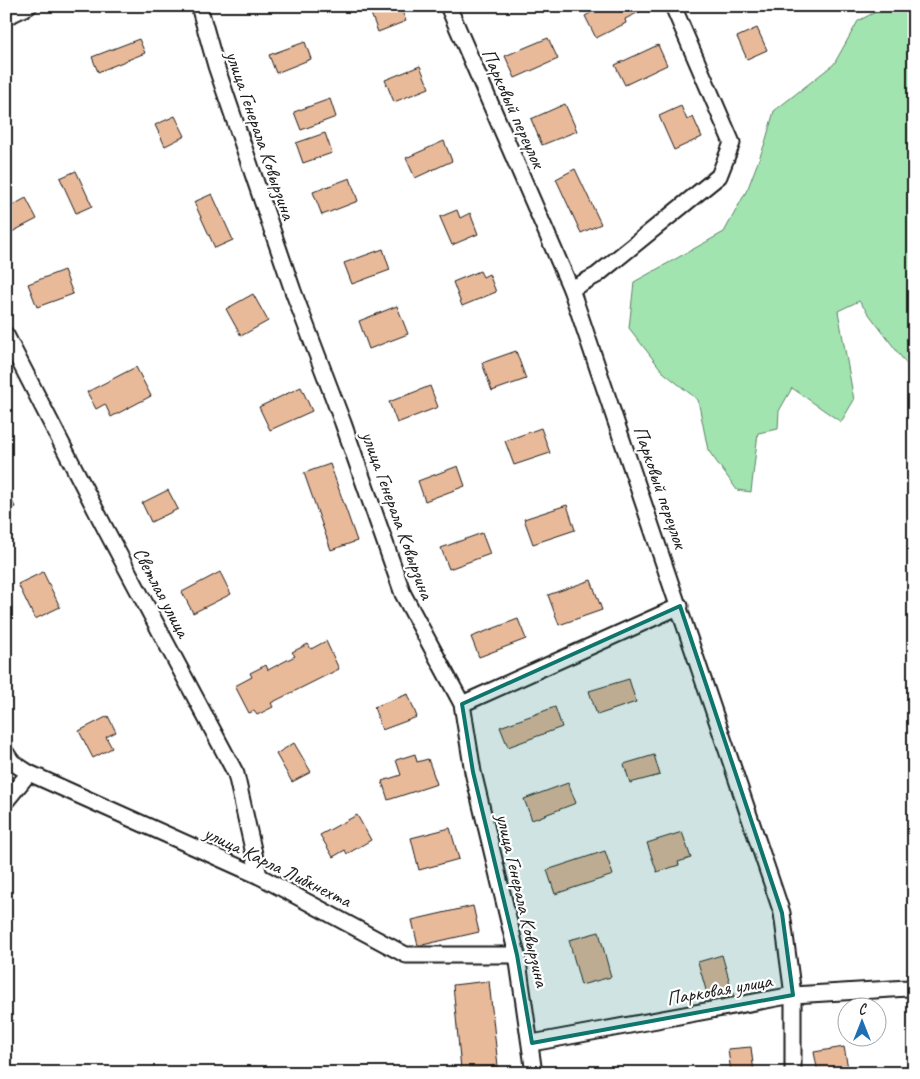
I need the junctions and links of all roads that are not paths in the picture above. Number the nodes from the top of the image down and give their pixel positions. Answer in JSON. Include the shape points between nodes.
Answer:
{"nodes":[{"id":1,"x":29,"y":6,"type":"edge"},
{"id":2,"x":198,"y":6,"type":"edge"},
{"id":3,"x":448,"y":6,"type":"edge"},
{"id":4,"x":673,"y":6,"type":"edge"},
{"id":5,"x":6,"y":17,"type":"edge"},
{"id":6,"x":571,"y":289,"type":"junction"},
{"id":7,"x":6,"y":335,"type":"edge"},
{"id":8,"x":680,"y":606,"type":"junction"},
{"id":9,"x":462,"y":704,"type":"junction"},
{"id":10,"x":6,"y":753,"type":"edge"},
{"id":11,"x":28,"y":773,"type":"junction"},
{"id":12,"x":6,"y":801,"type":"edge"},
{"id":13,"x":259,"y":876,"type":"junction"},
{"id":14,"x":517,"y":955,"type":"junction"},
{"id":15,"x":914,"y":986,"type":"edge"},
{"id":16,"x":793,"y":995,"type":"junction"},
{"id":17,"x":532,"y":1043,"type":"junction"},
{"id":18,"x":534,"y":1073,"type":"edge"},
{"id":19,"x":793,"y":1073,"type":"edge"}],
"edges":[{"from":1,"to":5,"type":"street"},
{"from":2,"to":9,"type":"street","name":"улица Генерала Ковырзина","via":[[293,291],[403,594]]},
{"from":3,"to":6,"type":"street","name":"Парковый переулок"},
{"from":4,"to":6,"type":"street","via":[[732,143],[719,176],[597,275]]},
{"from":6,"to":8,"type":"street","name":"Парковый переулок"},
{"from":7,"to":13,"type":"street","name":"Светлая улица","via":[[236,774]]},
{"from":8,"to":9,"type":"street"},
{"from":8,"to":16,"type":"street","name":"Парковый переулок","via":[[782,914]]},
{"from":9,"to":14,"type":"street","name":"улица Генерала Ковырзина","via":[[473,772]]},
{"from":10,"to":11,"type":"street","name":"улица Карла Либкнехта","via":[[12,762]]},
{"from":11,"to":12,"type":"street"},
{"from":11,"to":13,"type":"street","name":"улица Карла Либкнехта"},
{"from":13,"to":14,"type":"street","name":"улица Карла Либкнехта","via":[[406,955]]},
{"from":14,"to":17,"type":"street","name":"улица Генерала Ковырзина"},
{"from":15,"to":16,"type":"street","name":"Парковая улица"},
{"from":16,"to":17,"type":"street","name":"Парковая улица"},
{"from":16,"to":19,"type":"street","name":"Парковый переулок"},
{"from":17,"to":18,"type":"street","name":"улица Генерала Ковырзина"}]}
